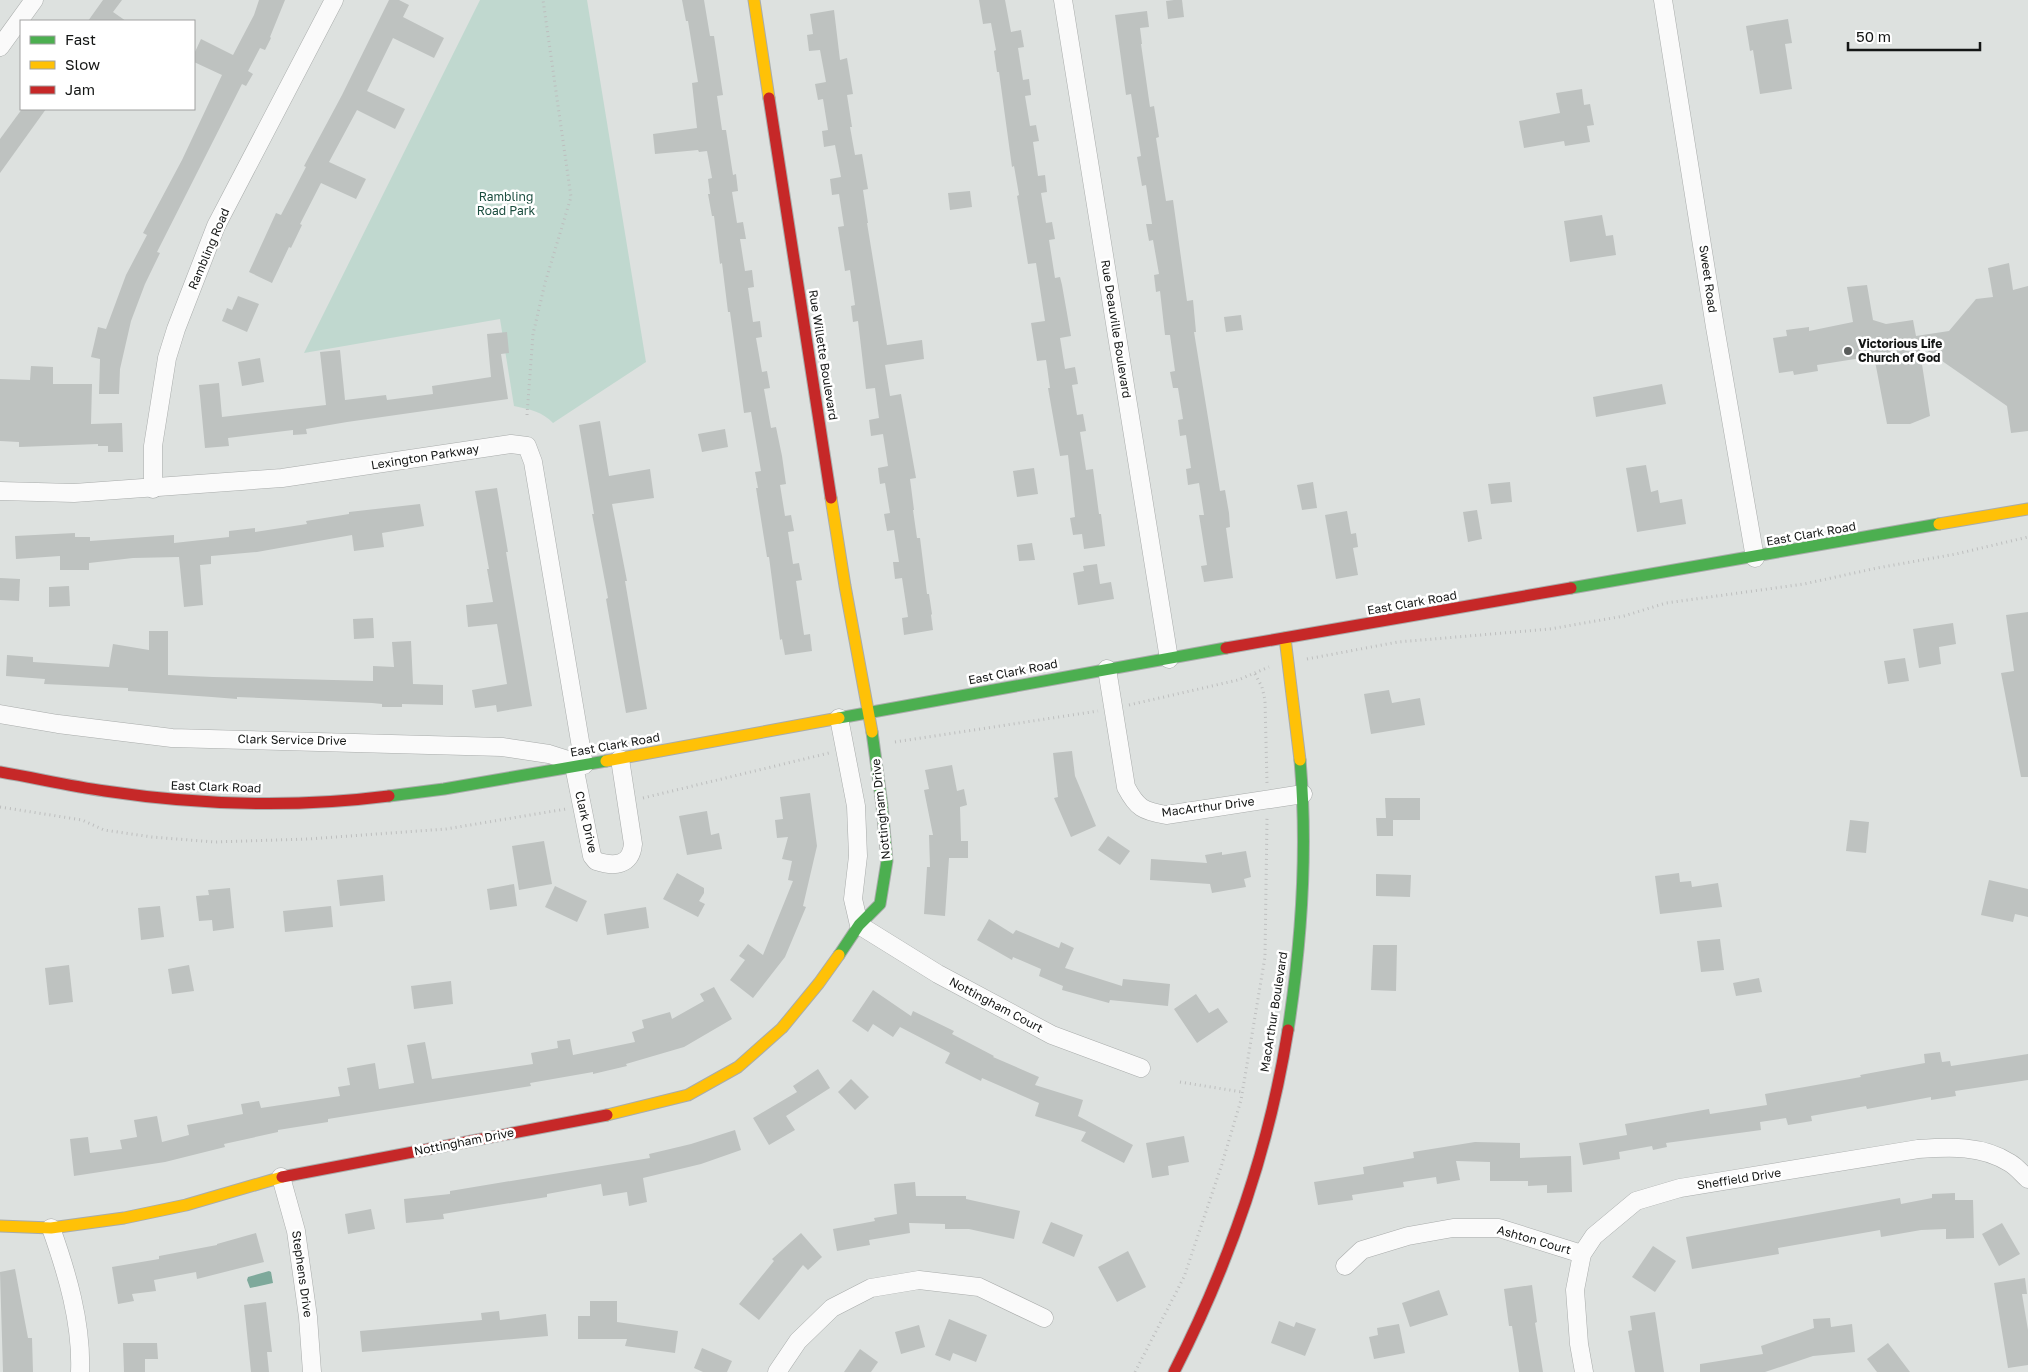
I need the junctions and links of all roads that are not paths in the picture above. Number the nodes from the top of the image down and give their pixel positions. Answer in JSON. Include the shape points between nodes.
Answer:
{"nodes":[{"id":1,"x":34,"y":0,"type":"edge"},
{"id":2,"x":334,"y":0,"type":"edge"},
{"id":3,"x":754,"y":0,"type":"edge"},
{"id":4,"x":1063,"y":0,"type":"edge"},
{"id":5,"x":1663,"y":0,"type":"edge"},
{"id":6,"x":0,"y":47,"type":"edge"},
{"id":7,"x":153,"y":488,"type":"junction"},
{"id":8,"x":0,"y":491,"type":"edge"},
{"id":9,"x":2028,"y":509,"type":"edge"},
{"id":10,"x":1755,"y":558,"type":"junction"},
{"id":11,"x":1285,"y":638,"type":"junction"},
{"id":12,"x":1169,"y":659,"type":"junction"},
{"id":13,"x":1107,"y":669,"type":"junction"},
{"id":14,"x":868,"y":713,"type":"junction"},
{"id":15,"x":0,"y":714,"type":"edge"},
{"id":16,"x":839,"y":718,"type":"junction"},
{"id":17,"x":620,"y":759,"type":"junction"},
{"id":18,"x":579,"y":766,"type":"junction"},
{"id":19,"x":0,"y":772,"type":"edge"},
{"id":20,"x":1302,"y":794,"type":"junction"},
{"id":21,"x":859,"y":925,"type":"junction"},
{"id":22,"x":1141,"y":1068,"type":"dead end"},
{"id":23,"x":282,"y":1177,"type":"junction"},
{"id":24,"x":2028,"y":1179,"type":"edge"},
{"id":25,"x":0,"y":1226,"type":"edge"},
{"id":26,"x":51,"y":1228,"type":"junction"},
{"id":27,"x":1582,"y":1254,"type":"junction"},
{"id":28,"x":1345,"y":1266,"type":"dead end"},
{"id":29,"x":1044,"y":1318,"type":"dead end"},
{"id":30,"x":80,"y":1372,"type":"edge"},
{"id":31,"x":312,"y":1372,"type":"edge"},
{"id":32,"x":777,"y":1372,"type":"edge"},
{"id":33,"x":1174,"y":1372,"type":"edge"},
{"id":34,"x":1584,"y":1372,"type":"edge"}],
"edges":[{"from":1,"to":6,"type":"street"},
{"from":2,"to":7,"type":"street","name":"Rambling Road","via":[[216,226],[176,329],[167,358],[153,446]]},
{"from":3,"to":14,"type":"street","name":"Rue Willette Boulevard","via":[[844,586]]},
{"from":4,"to":12,"type":"street","name":"Rue Deauville Boulevard"},
{"from":5,"to":10,"type":"street","name":"Sweet Road"},
{"from":7,"to":8,"type":"street","name":"Lexington Parkway","via":[[74,493]]},
{"from":7,"to":18,"type":"street","name":"Lexington Parkway","via":[[282,478],[511,444],[527,446],[534,462]]},
{"from":9,"to":10,"type":"street","name":"East Clark Road"},
{"from":10,"to":11,"type":"street","name":"East Clark Road"},
{"from":11,"to":12,"type":"street","name":"East Clark Road"},
{"from":11,"to":20,"type":"street","name":"MacArthur Boulevard","via":[[1298,727]]},
{"from":12,"to":13,"type":"street","name":"East Clark Road"},
{"from":13,"to":14,"type":"street","name":"East Clark Road"},
{"from":13,"to":20,"type":"street","name":"MacArthur Drive","via":[[1126,787],[1135,804],[1148,812],[1166,815]]},
{"from":14,"to":16,"type":"street","name":"East Clark Road"},
{"from":14,"to":21,"type":"street","name":"Nottingham Drive","via":[[887,861],[880,904]]},
{"from":15,"to":18,"type":"street","name":"Clark Service Drive","via":[[172,738],[502,747],[549,754]]},
{"from":16,"to":17,"type":"street","name":"East Clark Road"},
{"from":16,"to":21,"type":"street","name":"Nottingham Drive","via":[[856,806],[858,856],[853,898]]},
{"from":17,"to":18,"type":"street","name":"East Clark Road"},
{"from":17,"to":18,"type":"street","name":"Clark Drive","via":[[633,844],[632,853],[624,862],[609,865],[596,861],[592,856],[582,807]]},
{"from":18,"to":19,"type":"street","name":"East Clark Road","via":[[444,789],[300,803],[170,799]]},
{"from":20,"to":33,"type":"street","name":"MacArthur Boulevard","via":[[1301,929],[1291,1006],[1265,1139],[1235,1236],[1212,1294]]},
{"from":21,"to":22,"type":"street","name":"Nottingham Court","via":[[938,974],[1052,1035]]},
{"from":21,"to":23,"type":"street","name":"Nottingham Drive","via":[[819,983],[782,1028],[738,1067],[688,1095],[617,1113]]},
{"from":23,"to":26,"type":"street","name":"Nottingham Drive","via":[[186,1205]]},
{"from":23,"to":31,"type":"street","name":"Stephens Drive","via":[[296,1231]]},
{"from":24,"to":27,"type":"street","name":"Sheffield Drive","via":[[2010,1163],[1992,1154],[1954,1147],[1918,1149],[1689,1187],[1636,1201],[1594,1236]]},
{"from":25,"to":26,"type":"street","name":"Nottingham Drive"},
{"from":26,"to":30,"type":"street","via":[[69,1283],[77,1327]]},
{"from":27,"to":28,"type":"street","name":"Ashton Court","via":[[1499,1228],[1452,1228],[1408,1236],[1362,1250]]},
{"from":27,"to":34,"type":"street","name":"Sheffield Drive","via":[[1575,1290]]},
{"from":29,"to":32,"type":"street","via":[[979,1287],[919,1280],[871,1288],[832,1308],[798,1341]]}]}
